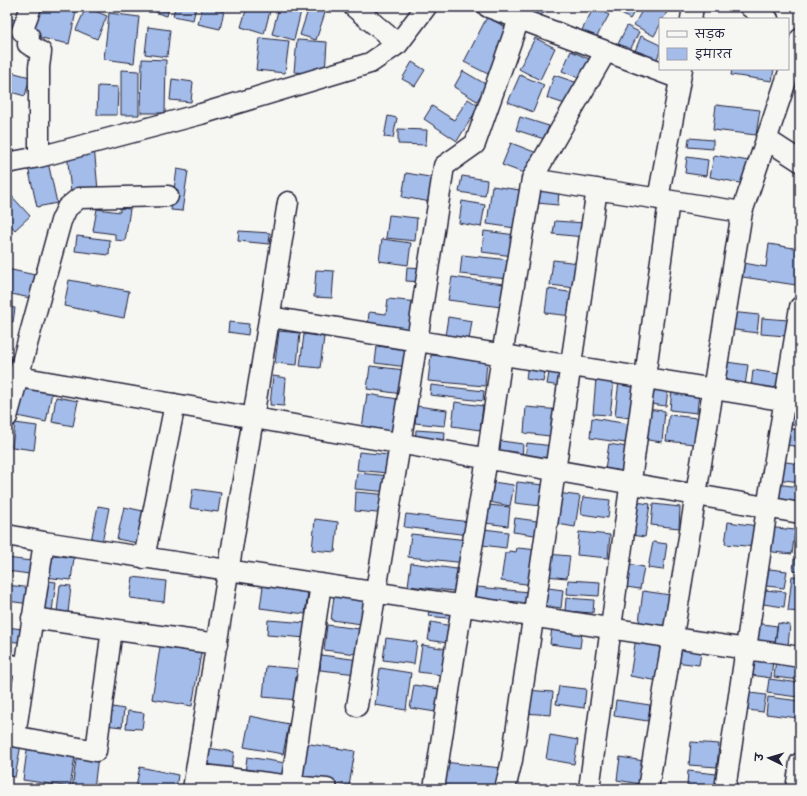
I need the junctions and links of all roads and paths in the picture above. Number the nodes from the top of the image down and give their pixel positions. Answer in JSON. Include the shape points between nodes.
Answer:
{"nodes":[{"id":1,"x":31,"y":7,"type":"edge"},
{"id":2,"x":354,"y":7,"type":"edge"},
{"id":3,"x":426,"y":7,"type":"edge"},
{"id":4,"x":488,"y":7,"type":"edge"},
{"id":5,"x":693,"y":7,"type":"edge"},
{"id":6,"x":750,"y":7,"type":"edge"},
{"id":7,"x":691,"y":18,"type":"edge"},
{"id":8,"x":766,"y":18,"type":"edge"},
{"id":9,"x":519,"y":19,"type":"junction"},
{"id":10,"x":789,"y":33,"type":"edge"},
{"id":11,"x":800,"y":39,"type":"edge"},
{"id":12,"x":398,"y":44,"type":"junction"},
{"id":13,"x":606,"y":51,"type":"junction"},
{"id":14,"x":659,"y":67,"type":"edge"},
{"id":15,"x":668,"y":70,"type":"edge"},
{"id":16,"x":681,"y":74,"type":"edge"},
{"id":17,"x":766,"y":139,"type":"junction"},
{"id":18,"x":39,"y":157,"type":"junction"},
{"id":19,"x":800,"y":161,"type":"edge"},
{"id":20,"x":7,"y":164,"type":"edge"},
{"id":21,"x":532,"y":179,"type":"junction"},
{"id":22,"x":597,"y":189,"type":"junction"},
{"id":23,"x":168,"y":196,"type":"dead end"},
{"id":24,"x":664,"y":200,"type":"junction"},
{"id":25,"x":288,"y":202,"type":"dead end"},
{"id":26,"x":742,"y":212,"type":"junction"},
{"id":27,"x":800,"y":307,"type":"edge"},
{"id":28,"x":270,"y":317,"type":"junction"},
{"id":29,"x":417,"y":341,"type":"junction"},
{"id":30,"x":502,"y":355,"type":"junction"},
{"id":31,"x":570,"y":366,"type":"junction"},
{"id":32,"x":19,"y":377,"type":"junction"},
{"id":33,"x":645,"y":378,"type":"junction"},
{"id":34,"x":713,"y":389,"type":"junction"},
{"id":35,"x":793,"y":402,"type":"edge"},
{"id":36,"x":175,"y":404,"type":"junction"},
{"id":37,"x":7,"y":417,"type":"edge"},
{"id":38,"x":253,"y":418,"type":"junction"},
{"id":39,"x":400,"y":444,"type":"junction"},
{"id":40,"x":487,"y":459,"type":"junction"},
{"id":41,"x":555,"y":470,"type":"junction"},
{"id":42,"x":630,"y":484,"type":"junction"},
{"id":43,"x":696,"y":495,"type":"junction"},
{"id":44,"x":767,"y":508,"type":"junction"},
{"id":45,"x":800,"y":514,"type":"edge"},
{"id":46,"x":7,"y":535,"type":"edge"},
{"id":47,"x":44,"y":542,"type":"junction"},
{"id":48,"x":144,"y":558,"type":"junction"},
{"id":49,"x":229,"y":570,"type":"junction"},
{"id":50,"x":320,"y":584,"type":"junction"},
{"id":51,"x":376,"y":592,"type":"junction"},
{"id":52,"x":462,"y":606,"type":"junction"},
{"id":53,"x":533,"y":616,"type":"junction"},
{"id":54,"x":32,"y":618,"type":"junction"},
{"id":55,"x":611,"y":628,"type":"junction"},
{"id":56,"x":112,"y":629,"type":"junction"},
{"id":57,"x":673,"y":637,"type":"junction"},
{"id":58,"x":217,"y":644,"type":"junction"},
{"id":59,"x":747,"y":649,"type":"junction"},
{"id":60,"x":800,"y":657,"type":"edge"},
{"id":61,"x":16,"y":666,"type":"edge"},
{"id":62,"x":357,"y":706,"type":"dead end"},
{"id":63,"x":11,"y":736,"type":"edge"},
{"id":64,"x":800,"y":762,"type":"edge"},
{"id":65,"x":194,"y":782,"type":"edge"},
{"id":66,"x":291,"y":786,"type":"junction"},
{"id":67,"x":327,"y":789,"type":"edge"},
{"id":68,"x":434,"y":789,"type":"edge"},
{"id":69,"x":505,"y":789,"type":"edge"},
{"id":70,"x":589,"y":789,"type":"edge"},
{"id":71,"x":648,"y":789,"type":"edge"},
{"id":72,"x":725,"y":789,"type":"edge"},
{"id":73,"x":796,"y":789,"type":"edge"}],
"edges":[{"from":1,"to":18,"type":"street","via":[[22,31],[29,36],[28,44],[41,52]]},
{"from":2,"to":12,"type":"street"},
{"from":3,"to":12,"type":"street"},
{"from":4,"to":9,"type":"street"},
{"from":5,"to":7,"type":"street"},
{"from":6,"to":8,"type":"street"},
{"from":9,"to":13,"type":"street"},
{"from":9,"to":29,"type":"street","via":[[475,144],[444,166]]},
{"from":10,"to":11,"type":"street"},
{"from":11,"to":17,"type":"street"},
{"from":12,"to":18,"type":"street","via":[[370,63],[201,114]]},
{"from":13,"to":14,"type":"street"},
{"from":13,"to":21,"type":"street"},
{"from":15,"to":16,"type":"street"},
{"from":16,"to":24,"type":"street"},
{"from":17,"to":19,"type":"street"},
{"from":17,"to":26,"type":"street"},
{"from":18,"to":20,"type":"street"},
{"from":21,"to":22,"type":"street"},
{"from":21,"to":30,"type":"street"},
{"from":22,"to":24,"type":"street"},
{"from":22,"to":31,"type":"street"},
{"from":23,"to":32,"type":"street","via":[[79,198],[67,208],[61,221]]},
{"from":24,"to":26,"type":"street"},
{"from":24,"to":33,"type":"street"},
{"from":25,"to":28,"type":"street"},
{"from":26,"to":34,"type":"street"},
{"from":27,"to":35,"type":"street"},
{"from":28,"to":29,"type":"street"},
{"from":28,"to":38,"type":"street"},
{"from":29,"to":30,"type":"street"},
{"from":29,"to":39,"type":"street"},
{"from":30,"to":31,"type":"street"},
{"from":30,"to":40,"type":"street"},
{"from":31,"to":33,"type":"street"},
{"from":31,"to":41,"type":"street"},
{"from":32,"to":36,"type":"street"},
{"from":32,"to":37,"type":"street"},
{"from":33,"to":34,"type":"street"},
{"from":33,"to":42,"type":"street"},
{"from":34,"to":35,"type":"street"},
{"from":34,"to":43,"type":"street"},
{"from":35,"to":44,"type":"street"},
{"from":36,"to":38,"type":"street"},
{"from":36,"to":48,"type":"street"},
{"from":38,"to":39,"type":"street"},
{"from":38,"to":49,"type":"street"},
{"from":39,"to":40,"type":"street"},
{"from":39,"to":51,"type":"street"},
{"from":40,"to":41,"type":"street"},
{"from":40,"to":52,"type":"street"},
{"from":41,"to":42,"type":"street"},
{"from":41,"to":53,"type":"street"},
{"from":42,"to":43,"type":"street"},
{"from":42,"to":55,"type":"street"},
{"from":43,"to":44,"type":"street"},
{"from":43,"to":57,"type":"street"},
{"from":44,"to":45,"type":"street"},
{"from":44,"to":59,"type":"street"},
{"from":46,"to":47,"type":"street"},
{"from":47,"to":48,"type":"street"},
{"from":47,"to":54,"type":"street"},
{"from":48,"to":49,"type":"street"},
{"from":49,"to":50,"type":"street"},
{"from":49,"to":58,"type":"street"},
{"from":50,"to":51,"type":"street"},
{"from":50,"to":66,"type":"street"},
{"from":51,"to":52,"type":"street"},
{"from":51,"to":62,"type":"street"},
{"from":52,"to":53,"type":"street"},
{"from":52,"to":68,"type":"street"},
{"from":53,"to":55,"type":"street"},
{"from":53,"to":69,"type":"street","via":[[512,760]]},
{"from":54,"to":56,"type":"street"},
{"from":54,"to":61,"type":"street"},
{"from":55,"to":57,"type":"street"},
{"from":55,"to":70,"type":"street"},
{"from":56,"to":58,"type":"street"},
{"from":56,"to":63,"type":"street","via":[[96,751]]},
{"from":57,"to":59,"type":"street"},
{"from":57,"to":71,"type":"street"},
{"from":58,"to":65,"type":"street"},
{"from":59,"to":60,"type":"street"},
{"from":59,"to":72,"type":"street"},
{"from":61,"to":63,"type":"street"},
{"from":64,"to":73,"type":"street"},
{"from":65,"to":66,"type":"street"},
{"from":66,"to":67,"type":"street"}]}
